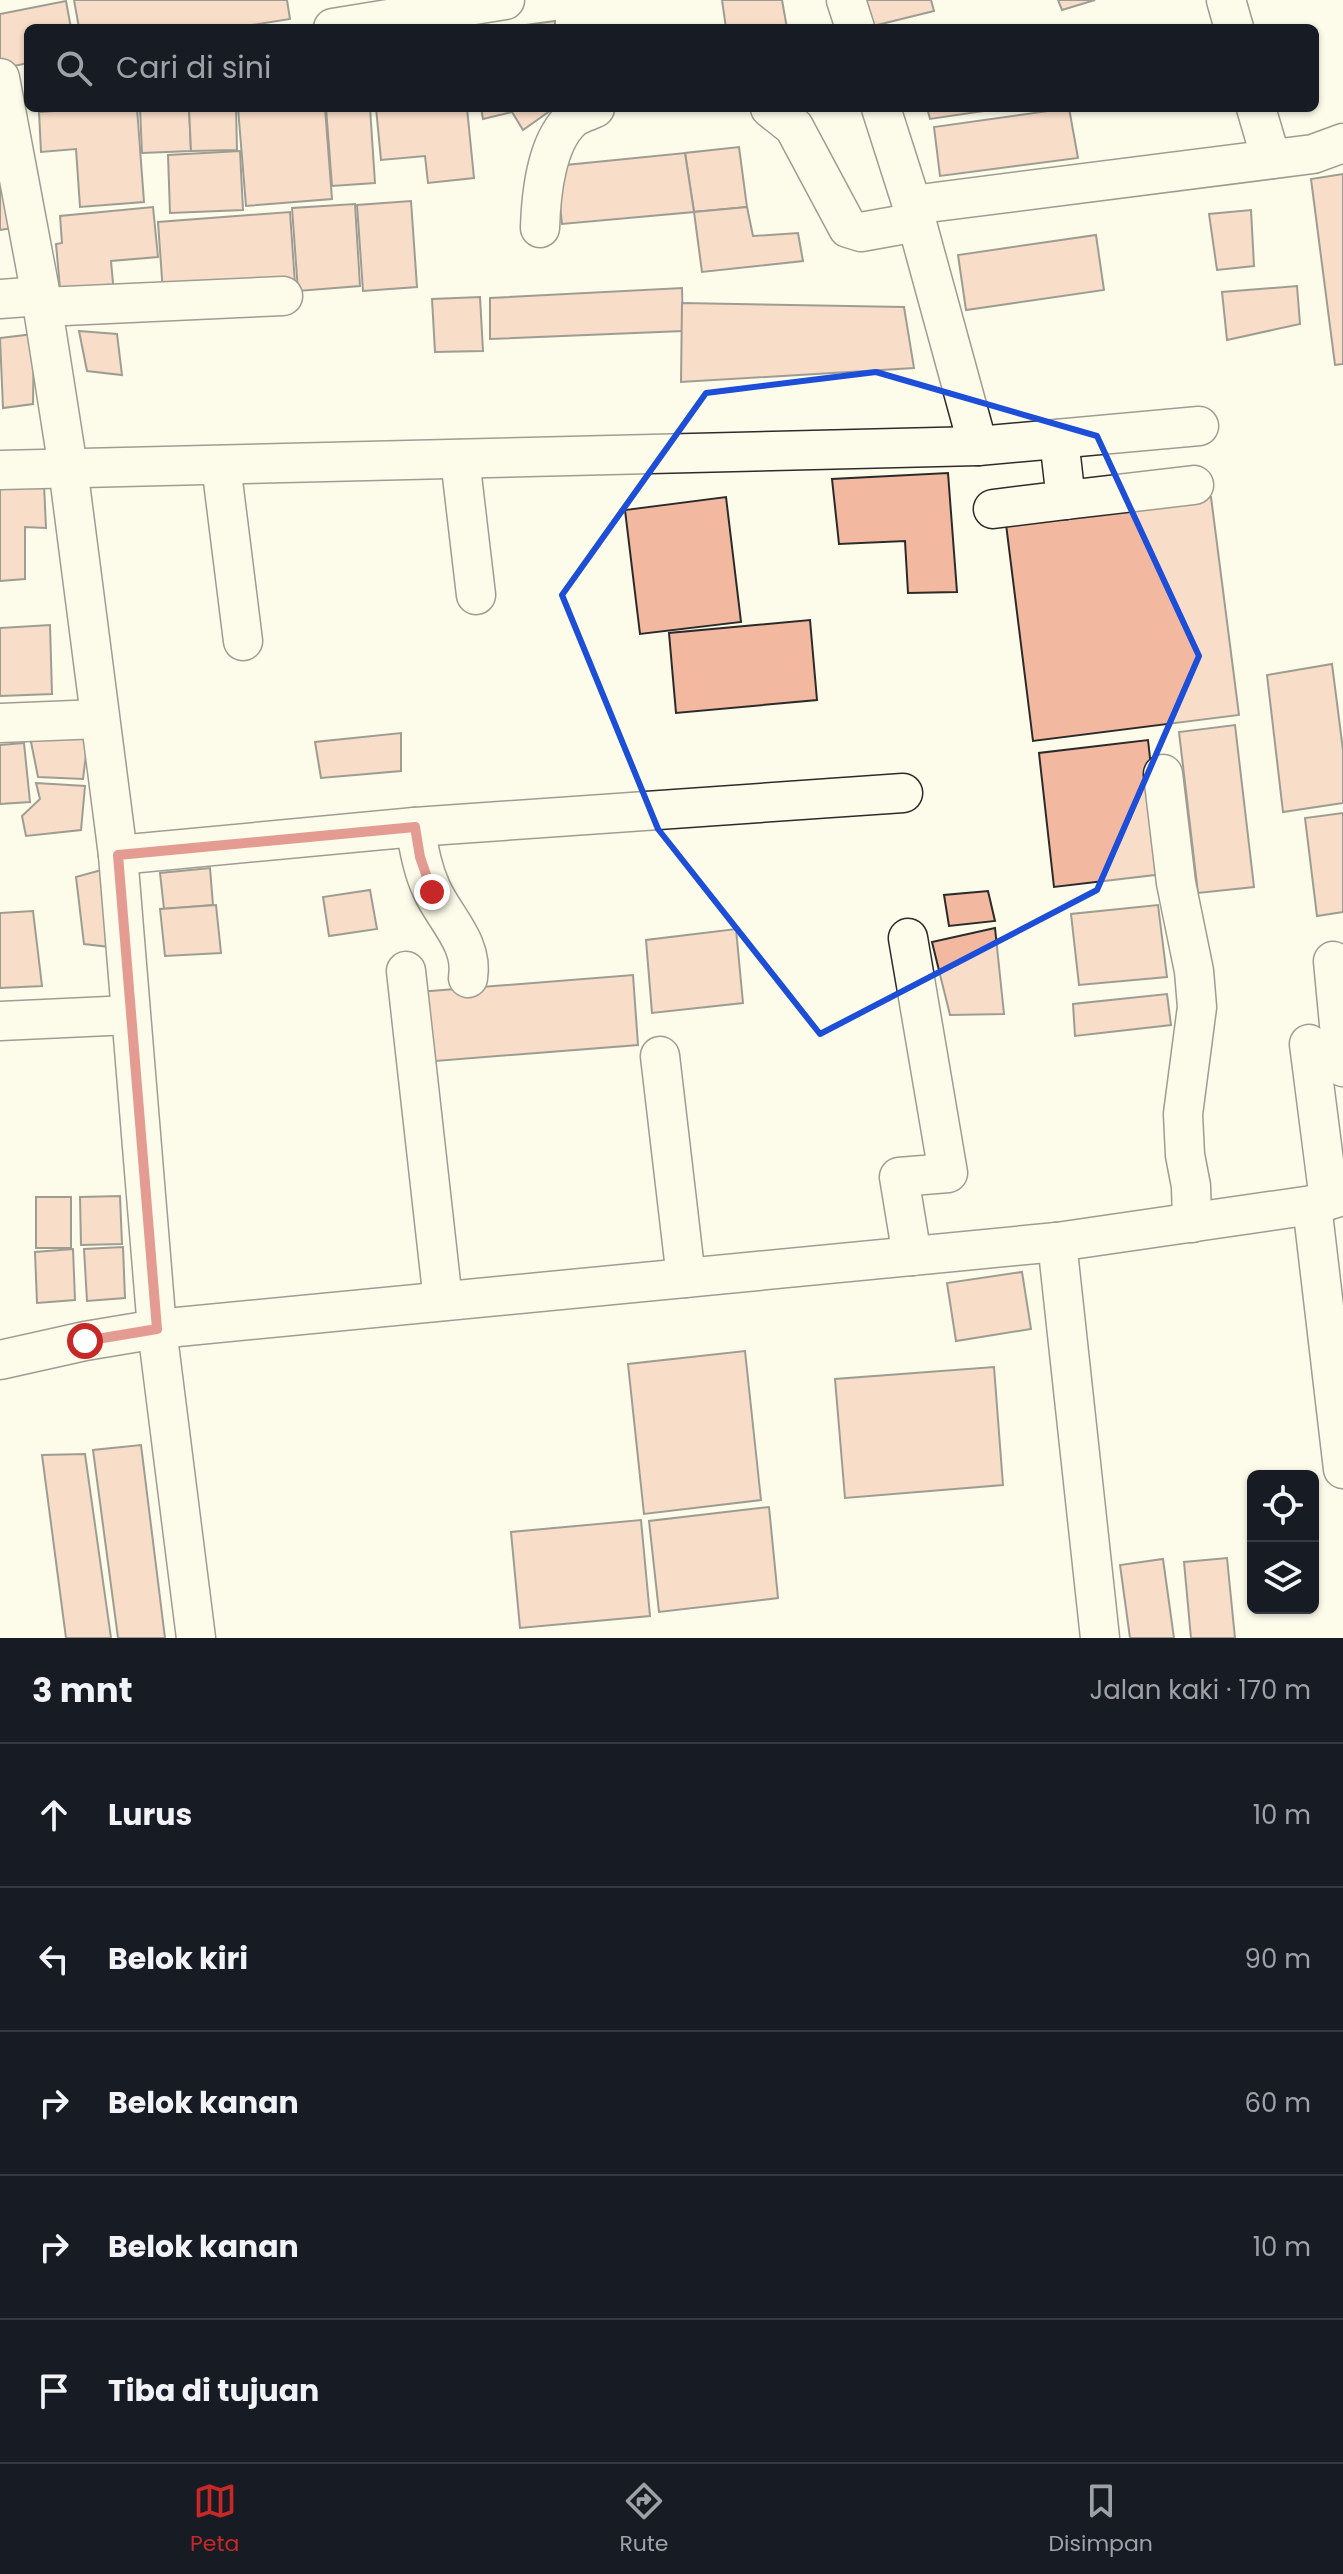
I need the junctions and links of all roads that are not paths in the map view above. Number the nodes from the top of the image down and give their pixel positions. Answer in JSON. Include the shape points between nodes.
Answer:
{"nodes":[{"id":1,"x":505,"y":0,"type":"edge"},
{"id":2,"x":846,"y":0,"type":"edge"},
{"id":3,"x":1226,"y":0,"type":"edge"},
{"id":4,"x":396,"y":9,"type":"edge"},
{"id":5,"x":346,"y":24,"type":"edge"},
{"id":6,"x":854,"y":24,"type":"edge"},
{"id":7,"x":1233,"y":24,"type":"edge"},
{"id":8,"x":0,"y":76,"type":"edge"},
{"id":9,"x":24,"y":79,"type":"edge"},
{"id":10,"x":587,"y":112,"type":"edge"},
{"id":11,"x":775,"y":112,"type":"edge"},
{"id":12,"x":882,"y":112,"type":"edge"},
{"id":13,"x":1257,"y":112,"type":"edge"},
{"id":14,"x":1343,"y":143,"type":"edge"},
{"id":15,"x":1271,"y":159,"type":"junction"},
{"id":16,"x":914,"y":214,"type":"junction"},
{"id":17,"x":540,"y":228,"type":"dead end"},
{"id":18,"x":283,"y":296,"type":"dead end"},
{"id":19,"x":0,"y":299,"type":"edge"},
{"id":20,"x":42,"y":301,"type":"junction"},
{"id":21,"x":1199,"y":426,"type":"dead end"},
{"id":22,"x":1114,"y":434,"type":"junction"},
{"id":23,"x":1059,"y":439,"type":"junction"},
{"id":24,"x":978,"y":446,"type":"junction"},
{"id":25,"x":460,"y":459,"type":"junction"},
{"id":26,"x":221,"y":465,"type":"junction"},
{"id":27,"x":68,"y":468,"type":"junction"},
{"id":28,"x":0,"y":470,"type":"edge"},
{"id":29,"x":1194,"y":485,"type":"dead end"},
{"id":30,"x":1121,"y":494,"type":"junction"},
{"id":31,"x":1066,"y":500,"type":"junction"},
{"id":32,"x":993,"y":509,"type":"dead end"},
{"id":33,"x":476,"y":595,"type":"dead end"},
{"id":34,"x":243,"y":641,"type":"dead end"},
{"id":35,"x":99,"y":719,"type":"junction"},
{"id":36,"x":0,"y":723,"type":"edge"},
{"id":37,"x":1163,"y":774,"type":"dead end"},
{"id":38,"x":903,"y":793,"type":"dead end"},
{"id":39,"x":415,"y":827,"type":"junction"},
{"id":40,"x":118,"y":855,"type":"junction"},
{"id":41,"x":908,"y":938,"type":"dead end"},
{"id":42,"x":1333,"y":961,"type":"dead end"},
{"id":43,"x":406,"y":971,"type":"dead end"},
{"id":44,"x":468,"y":978,"type":"dead end"},
{"id":45,"x":130,"y":1015,"type":"junction"},
{"id":46,"x":0,"y":1021,"type":"edge"},
{"id":47,"x":1309,"y":1044,"type":"dead end"},
{"id":48,"x":660,"y":1056,"type":"dead end"},
{"id":49,"x":1343,"y":1067,"type":"edge"},
{"id":50,"x":1328,"y":1200,"type":"edge"},
{"id":51,"x":1192,"y":1223,"type":"junction"},
{"id":52,"x":1057,"y":1242,"type":"junction"},
{"id":53,"x":912,"y":1256,"type":"junction"},
{"id":54,"x":686,"y":1278,"type":"junction"},
{"id":55,"x":443,"y":1301,"type":"junction"},
{"id":56,"x":157,"y":1329,"type":"junction"},
{"id":57,"x":0,"y":1360,"type":"edge"},
{"id":58,"x":1343,"y":1469,"type":"edge"},
{"id":59,"x":196,"y":1638,"type":"edge"},
{"id":60,"x":1100,"y":1638,"type":"edge"}],
"edges":[{"from":1,"to":4,"type":"street"},
{"from":2,"to":6,"type":"street"},
{"from":3,"to":7,"type":"street"},
{"from":4,"to":5,"type":"street"},
{"from":8,"to":9,"type":"street"},
{"from":8,"to":20,"type":"street"},
{"from":10,"to":17,"type":"street","via":[[572,119],[545,169]]},
{"from":11,"to":16,"type":"street","via":[[794,127],[848,228],[861,232]]},
{"from":12,"to":16,"type":"street"},
{"from":13,"to":15,"type":"street"},
{"from":14,"to":15,"type":"street","via":[[1313,154]]},
{"from":15,"to":16,"type":"street"},
{"from":16,"to":24,"type":"street"},
{"from":18,"to":20,"type":"street"},
{"from":19,"to":20,"type":"street"},
{"from":20,"to":27,"type":"street"},
{"from":21,"to":22,"type":"street"},
{"from":22,"to":23,"type":"street"},
{"from":22,"to":30,"type":"street"},
{"from":23,"to":24,"type":"street"},
{"from":23,"to":31,"type":"street"},
{"from":24,"to":25,"type":"street"},
{"from":25,"to":26,"type":"street"},
{"from":25,"to":33,"type":"street"},
{"from":26,"to":27,"type":"street"},
{"from":26,"to":34,"type":"street"},
{"from":27,"to":28,"type":"street"},
{"from":27,"to":35,"type":"street"},
{"from":29,"to":30,"type":"street"},
{"from":30,"to":31,"type":"street"},
{"from":31,"to":32,"type":"street"},
{"from":35,"to":36,"type":"street"},
{"from":35,"to":40,"type":"street"},
{"from":37,"to":51,"type":"street","via":[[1197,1007],[1183,1114]]},
{"from":38,"to":39,"type":"street"},
{"from":39,"to":40,"type":"street"},
{"from":39,"to":44,"type":"street","via":[[432,892],[470,959]]},
{"from":40,"to":45,"type":"street"},
{"from":41,"to":53,"type":"street","via":[[948,1173],[899,1177]]},
{"from":42,"to":49,"type":"street"},
{"from":43,"to":55,"type":"street"},
{"from":45,"to":46,"type":"street"},
{"from":45,"to":56,"type":"street"},
{"from":47,"to":50,"type":"street"},
{"from":48,"to":54,"type":"street"},
{"from":50,"to":51,"type":"street"},
{"from":50,"to":58,"type":"street"},
{"from":51,"to":52,"type":"street"},
{"from":52,"to":53,"type":"street"},
{"from":52,"to":60,"type":"street"},
{"from":53,"to":54,"type":"street"},
{"from":54,"to":55,"type":"street"},
{"from":55,"to":56,"type":"street"},
{"from":56,"to":57,"type":"street"},
{"from":56,"to":59,"type":"street"}]}
